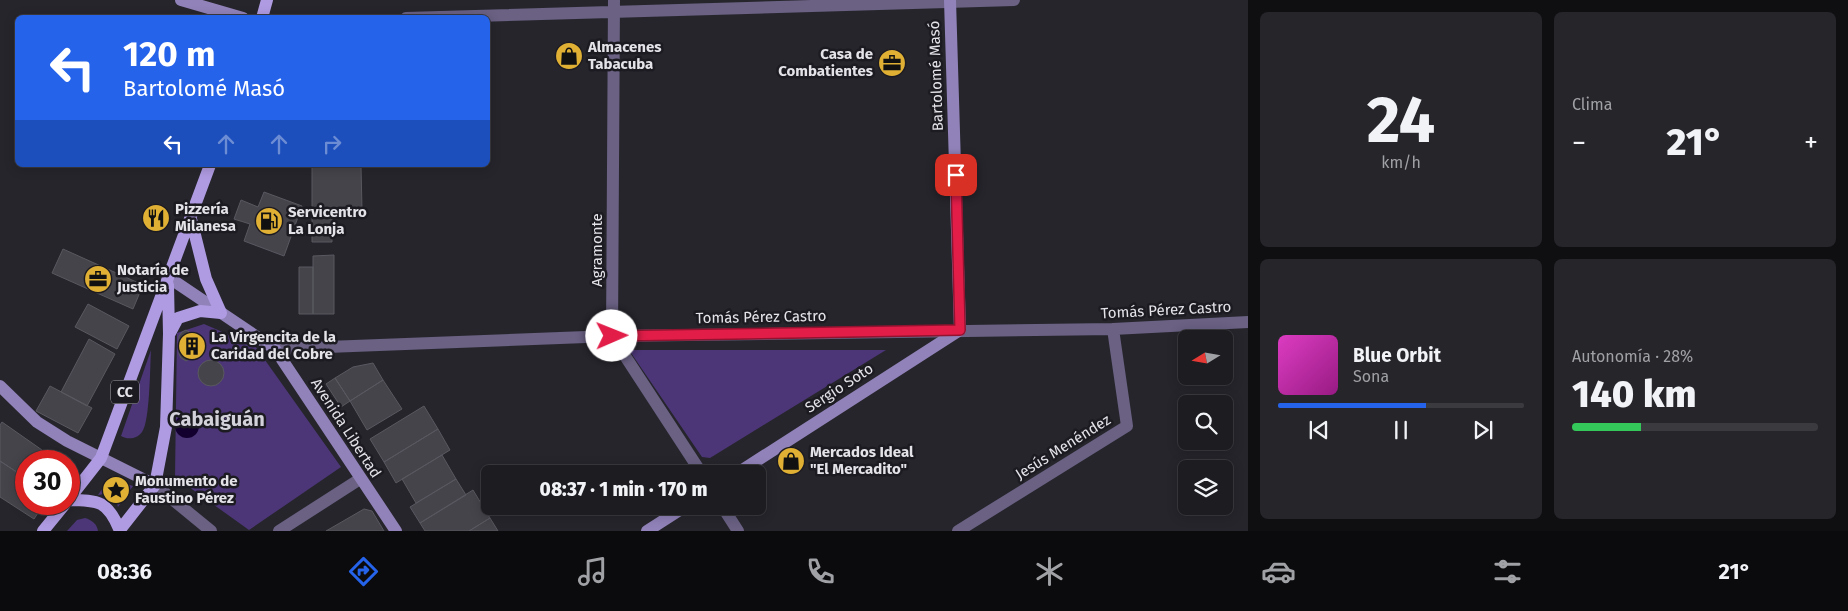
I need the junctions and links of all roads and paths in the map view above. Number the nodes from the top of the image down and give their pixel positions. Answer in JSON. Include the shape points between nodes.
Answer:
{"nodes":[{"id":1,"x":181,"y":0,"type":"edge"},
{"id":2,"x":267,"y":0,"type":"edge"},
{"id":3,"x":950,"y":0,"type":"edge"},
{"id":4,"x":1014,"y":0,"type":"edge"},
{"id":5,"x":614,"y":5,"type":"edge"},
{"id":6,"x":233,"y":15,"type":"edge"},
{"id":7,"x":263,"y":15,"type":"edge"},
{"id":8,"x":454,"y":15,"type":"edge"},
{"id":9,"x":209,"y":167,"type":"edge"},
{"id":10,"x":191,"y":218,"type":"junction"},
{"id":11,"x":168,"y":277,"type":"junction"},
{"id":12,"x":221,"y":312,"type":"junction"},
{"id":13,"x":1248,"y":322,"type":"edge"},
{"id":14,"x":1113,"y":329,"type":"junction"},
{"id":15,"x":960,"y":330,"type":"junction"},
{"id":16,"x":169,"y":334,"type":"junction"},
{"id":17,"x":612,"y":336,"type":"junction"},
{"id":18,"x":275,"y":349,"type":"junction"},
{"id":19,"x":0,"y":386,"type":"edge"},
{"id":20,"x":101,"y":458,"type":"junction"},
{"id":21,"x":696,"y":465,"type":"edge"},
{"id":22,"x":750,"y":465,"type":"edge"},
{"id":23,"x":360,"y":478,"type":"junction"},
{"id":24,"x":80,"y":485,"type":"edge"},
{"id":25,"x":155,"y":485,"type":"junction"},
{"id":26,"x":80,"y":499,"type":"edge"},
{"id":27,"x":56,"y":515,"type":"edge"},
{"id":28,"x":672,"y":515,"type":"edge"},
{"id":29,"x":728,"y":515,"type":"edge"},
{"id":30,"x":43,"y":531,"type":"edge"},
{"id":31,"x":120,"y":531,"type":"edge"},
{"id":32,"x":211,"y":531,"type":"edge"},
{"id":33,"x":279,"y":531,"type":"edge"},
{"id":34,"x":396,"y":531,"type":"edge"},
{"id":35,"x":647,"y":531,"type":"edge"},
{"id":36,"x":738,"y":531,"type":"edge"},
{"id":37,"x":958,"y":531,"type":"edge"}],
"edges":[{"from":1,"to":6,"type":"street"},
{"from":2,"to":7,"type":"main road"},
{"from":3,"to":4,"type":"street"},
{"from":3,"to":5,"type":"street"},
{"from":3,"to":15,"type":"street","name":"Bartolomé Masó"},
{"from":5,"to":8,"type":"street"},
{"from":5,"to":17,"type":"street","name":"Agramonte"},
{"from":9,"to":10,"type":"main road","number":"CC"},
{"from":10,"to":11,"type":"main road","number":"CC"},
{"from":10,"to":12,"type":"main road","via":[[206,279]]},
{"from":11,"to":12,"type":"street","name":"Avenida Libertad"},
{"from":11,"to":16,"type":"main road","number":"CC"},
{"from":11,"to":20,"type":"main road","number":"CC"},
{"from":12,"to":16,"type":"main road","via":[[200,311],[178,318]]},
{"from":12,"to":18,"type":"street","name":"Avenida Libertad"},
{"from":13,"to":14,"type":"street","name":"Tomás Pérez Castro"},
{"from":14,"to":15,"type":"street","name":"Tomás Pérez Castro"},
{"from":14,"to":37,"type":"street","name":"Jesús Menéndez","via":[[1127,426]]},
{"from":15,"to":17,"type":"street","name":"Tomás Pérez Castro"},
{"from":15,"to":22,"type":"street","name":"Sergio Soto"},
{"from":16,"to":25,"type":"main road","number":"CC","via":[[166,427]]},
{"from":17,"to":18,"type":"street","name":"Tomás Pérez Castro"},
{"from":17,"to":21,"type":"street"},
{"from":18,"to":23,"type":"street","name":"Avenida Libertad"},
{"from":19,"to":20,"type":"street","via":[[37,422]]},
{"from":20,"to":24,"type":"main road","number":"CC"},
{"from":20,"to":25,"type":"street"},
{"from":23,"to":33,"type":"street"},
{"from":23,"to":34,"type":"street","name":"Avenida Libertad"},
{"from":25,"to":31,"type":"main road","number":"CC"},
{"from":25,"to":32,"type":"street"},
{"from":26,"to":31,"type":"main road","via":[[93,500],[105,506],[114,516]]},
{"from":27,"to":30,"type":"main road"},
{"from":28,"to":35,"type":"street"},
{"from":29,"to":36,"type":"street"}]}
